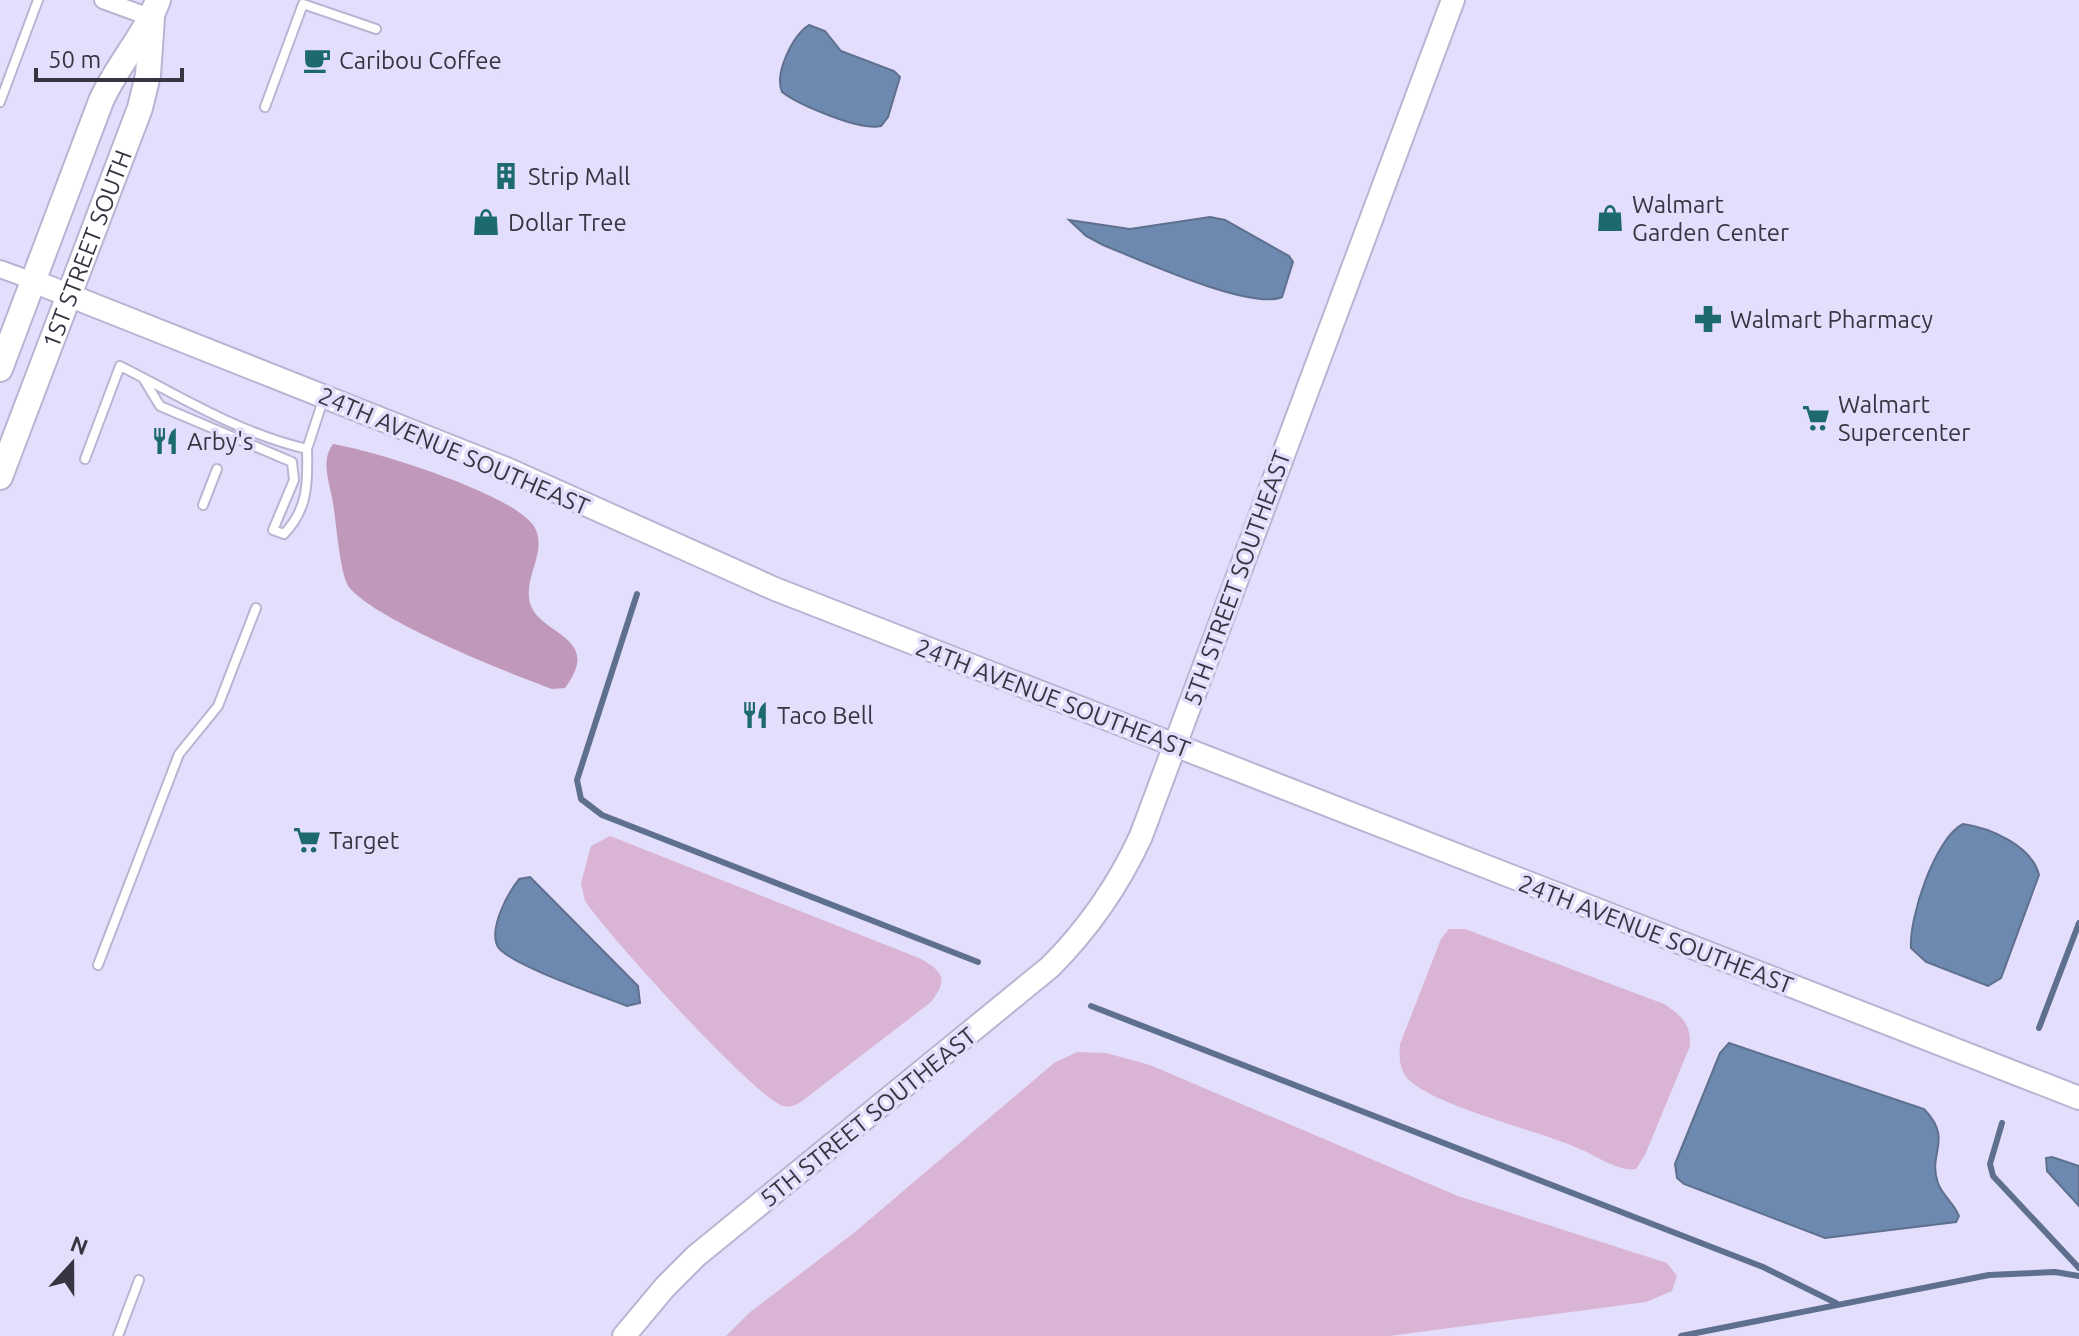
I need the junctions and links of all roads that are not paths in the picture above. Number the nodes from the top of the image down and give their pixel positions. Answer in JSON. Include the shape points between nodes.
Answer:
{"nodes":[{"id":1,"x":38,"y":0,"type":"edge"},
{"id":2,"x":103,"y":0,"type":"edge"},
{"id":3,"x":1453,"y":0,"type":"edge"},
{"id":4,"x":155,"y":9,"type":"edge"},
{"id":5,"x":376,"y":29,"type":"dead end"},
{"id":6,"x":0,"y":102,"type":"edge"},
{"id":7,"x":265,"y":107,"type":"dead end"},
{"id":8,"x":0,"y":269,"type":"edge"},
{"id":9,"x":33,"y":281,"type":"junction"},
{"id":10,"x":70,"y":295,"type":"junction"},
{"id":11,"x":0,"y":369,"type":"edge"},
{"id":12,"x":143,"y":378,"type":"junction"},
{"id":13,"x":324,"y":396,"type":"junction"},
{"id":14,"x":307,"y":449,"type":"junction"},
{"id":15,"x":85,"y":459,"type":"dead end"},
{"id":16,"x":217,"y":469,"type":"dead end"},
{"id":17,"x":0,"y":477,"type":"edge"},
{"id":18,"x":288,"y":496,"type":"junction"},
{"id":19,"x":304,"y":503,"type":"junction"},
{"id":20,"x":203,"y":505,"type":"dead end"},
{"id":21,"x":256,"y":608,"type":"dead end"},
{"id":22,"x":1175,"y":746,"type":"junction"},
{"id":23,"x":98,"y":965,"type":"dead end"},
{"id":24,"x":2079,"y":1098,"type":"edge"},
{"id":25,"x":139,"y":1280,"type":"dead end"},
{"id":26,"x":118,"y":1336,"type":"edge"},
{"id":27,"x":624,"y":1336,"type":"edge"}],
"edges":[{"from":1,"to":6,"type":"lane"},
{"from":2,"to":4,"type":"street"},
{"from":3,"to":22,"type":"street","name":"5TH STREET SOUTHEAST"},
{"from":4,"to":9,"type":"main road","name":"1ST STREET SOUTH","via":[[101,101]]},
{"from":4,"to":10,"type":"main road","name":"1ST STREET SOUTH","via":[[140,108]]},
{"from":5,"to":7,"type":"lane","via":[[303,4]]},
{"from":8,"to":9,"type":"street"},
{"from":9,"to":10,"type":"street","name":"24TH AVENUE SOUTHEAST"},
{"from":9,"to":11,"type":"main road","name":"1ST STREET SOUTH"},
{"from":10,"to":13,"type":"street","name":"24TH AVENUE SOUTHEAST"},
{"from":10,"to":17,"type":"main road","name":"1ST STREET SOUTH"},
{"from":12,"to":14,"type":"lane","via":[[264,439]]},
{"from":12,"to":15,"type":"lane","via":[[120,366]]},
{"from":12,"to":18,"type":"lane","via":[[160,406],[292,462],[294,480]]},
{"from":13,"to":14,"type":"lane"},
{"from":13,"to":22,"type":"street","name":"24TH AVENUE SOUTHEAST","via":[[509,470],[775,589]]},
{"from":14,"to":19,"type":"lane"},
{"from":16,"to":20,"type":"lane"},
{"from":18,"to":19,"type":"lane"},
{"from":18,"to":19,"type":"lane","via":[[273,530],[284,534],[300,517]]},
{"from":21,"to":23,"type":"lane","via":[[218,706],[179,754]]},
{"from":22,"to":24,"type":"street","name":"24TH AVENUE SOUTHEAST"},
{"from":22,"to":27,"type":"street","name":"5TH STREET SOUTHEAST","via":[[1120,880],[1061,956],[696,1256]]},
{"from":25,"to":26,"type":"lane"}]}
